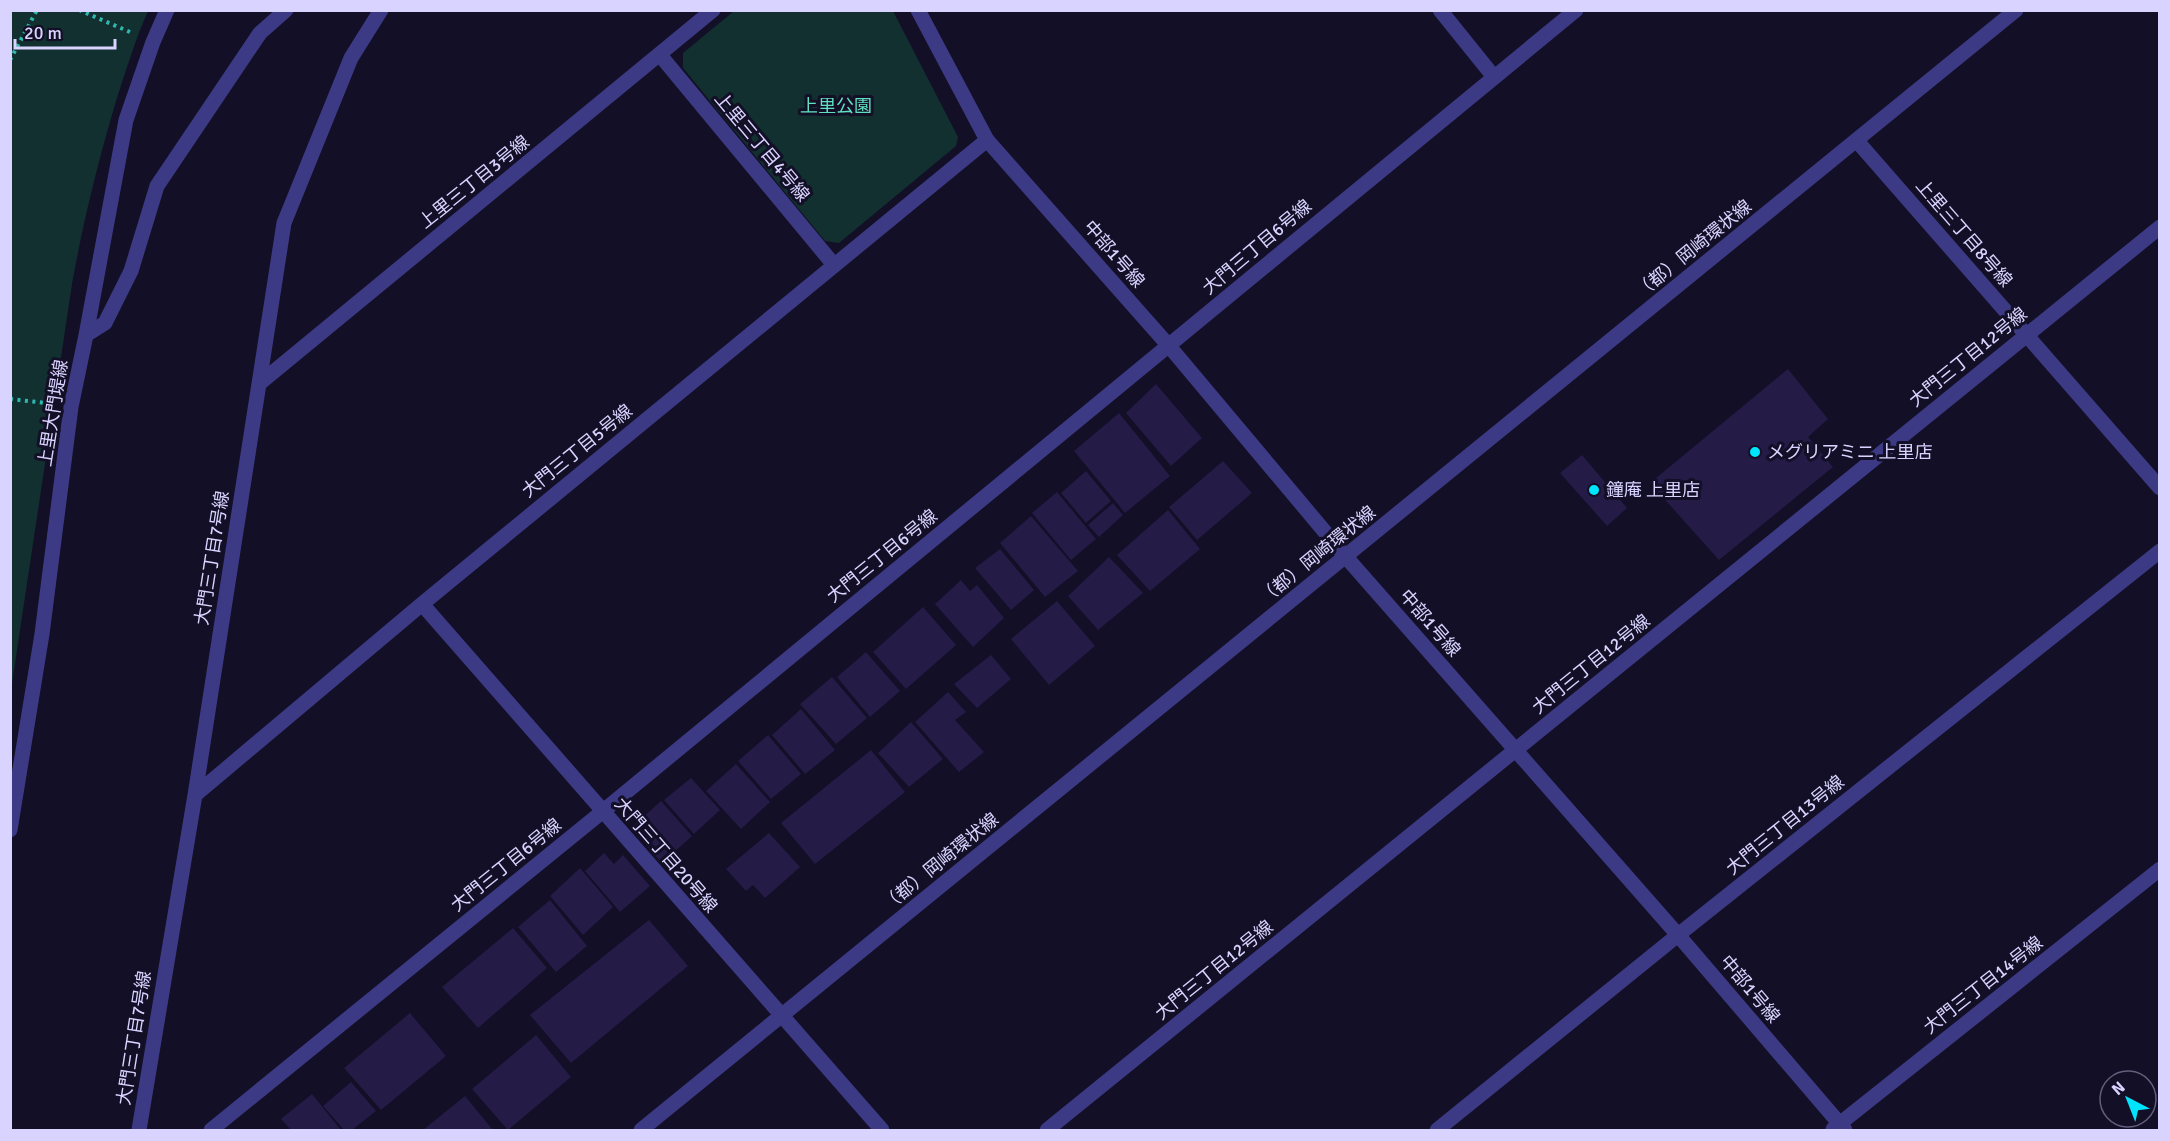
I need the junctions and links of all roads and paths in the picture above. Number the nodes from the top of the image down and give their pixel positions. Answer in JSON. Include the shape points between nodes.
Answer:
{"nodes":[{"id":1,"x":37,"y":10,"type":"edge"},
{"id":2,"x":79,"y":10,"type":"edge"},
{"id":3,"x":167,"y":10,"type":"edge"},
{"id":4,"x":286,"y":10,"type":"edge"},
{"id":5,"x":381,"y":10,"type":"edge"},
{"id":6,"x":713,"y":10,"type":"edge"},
{"id":7,"x":918,"y":10,"type":"edge"},
{"id":8,"x":1440,"y":10,"type":"edge"},
{"id":9,"x":1576,"y":10,"type":"edge"},
{"id":10,"x":2016,"y":10,"type":"edge"},
{"id":11,"x":153,"y":42,"type":"junction"},
{"id":12,"x":660,"y":55,"type":"junction"},
{"id":13,"x":10,"y":60,"type":"edge"},
{"id":14,"x":1494,"y":77,"type":"junction"},
{"id":15,"x":987,"y":140,"type":"junction"},
{"id":16,"x":1857,"y":141,"type":"junction"},
{"id":17,"x":2160,"y":226,"type":"edge"},
{"id":18,"x":834,"y":265,"type":"junction"},
{"id":19,"x":86,"y":335,"type":"junction"},
{"id":20,"x":2026,"y":335,"type":"junction"},
{"id":21,"x":1169,"y":346,"type":"junction"},
{"id":22,"x":260,"y":383,"type":"junction"},
{"id":23,"x":10,"y":399,"type":"edge"},
{"id":24,"x":71,"y":407,"type":"junction"},
{"id":25,"x":2160,"y":488,"type":"edge"},
{"id":26,"x":2160,"y":551,"type":"edge"},
{"id":27,"x":1346,"y":557,"type":"junction"},
{"id":28,"x":422,"y":604,"type":"junction"},
{"id":29,"x":1515,"y":751,"type":"junction"},
{"id":30,"x":195,"y":795,"type":"junction"},
{"id":31,"x":602,"y":812,"type":"junction"},
{"id":32,"x":10,"y":830,"type":"edge"},
{"id":33,"x":2160,"y":869,"type":"edge"},
{"id":34,"x":1678,"y":935,"type":"junction"},
{"id":35,"x":781,"y":1016,"type":"junction"},
{"id":36,"x":1838,"y":1128,"type":"edge"},
{"id":37,"x":139,"y":1131,"type":"edge"},
{"id":38,"x":211,"y":1131,"type":"edge"},
{"id":39,"x":641,"y":1131,"type":"edge"},
{"id":40,"x":882,"y":1131,"type":"edge"},
{"id":41,"x":1047,"y":1131,"type":"edge"},
{"id":42,"x":1437,"y":1131,"type":"edge"}],
"edges":[{"from":1,"to":13,"type":"path"},
{"from":2,"to":11,"type":"path"},
{"from":3,"to":11,"type":"street","name":"上里大門堤線"},
{"from":4,"to":19,"type":"street","via":[[260,33],[157,186],[131,271],[105,323]]},
{"from":5,"to":22,"type":"street","name":"大門三丁目7号線","via":[[351,58],[284,223]]},
{"from":6,"to":12,"type":"street","name":"上里三丁目3号線"},
{"from":7,"to":15,"type":"street","name":"中部1号線"},
{"from":8,"to":14,"type":"street"},
{"from":9,"to":14,"type":"street","name":"大門三丁目6号線"},
{"from":10,"to":16,"type":"street","name":"（都）岡崎環状線"},
{"from":11,"to":19,"type":"street","name":"上里大門堤線","via":[[126,120]]},
{"from":12,"to":18,"type":"street","name":"上里三丁目4号線"},
{"from":12,"to":22,"type":"street","name":"上里三丁目3号線"},
{"from":14,"to":21,"type":"street","name":"大門三丁目6号線"},
{"from":15,"to":18,"type":"street","name":"大門三丁目5号線"},
{"from":15,"to":21,"type":"street","name":"中部1号線"},
{"from":16,"to":20,"type":"street","name":"上里三丁目8号線"},
{"from":16,"to":27,"type":"street","name":"（都）岡崎環状線"},
{"from":17,"to":20,"type":"street","name":"大門三丁目12号線"},
{"from":18,"to":28,"type":"street","name":"大門三丁目5号線"},
{"from":19,"to":24,"type":"street","name":"上里大門堤線"},
{"from":20,"to":25,"type":"street","name":"上里三丁目8号線"},
{"from":20,"to":29,"type":"street","name":"大門三丁目12号線"},
{"from":21,"to":27,"type":"street","name":"中部1号線"},
{"from":21,"to":31,"type":"street","name":"大門三丁目6号線"},
{"from":22,"to":30,"type":"street","name":"大門三丁目7号線"},
{"from":23,"to":24,"type":"path"},
{"from":24,"to":32,"type":"street","name":"上里大門堤線","via":[[42,634]]},
{"from":26,"to":34,"type":"street","name":"大門三丁目13号線"},
{"from":27,"to":29,"type":"street","name":"中部1号線"},
{"from":27,"to":35,"type":"street","name":"（都）岡崎環状線"},
{"from":28,"to":30,"type":"street","name":"大門三丁目5号線"},
{"from":28,"to":31,"type":"street","name":"大門三丁目20号線"},
{"from":29,"to":34,"type":"street","name":"中部1号線"},
{"from":29,"to":41,"type":"street","name":"大門三丁目12号線"},
{"from":30,"to":37,"type":"street","name":"大門三丁目7号線"},
{"from":31,"to":35,"type":"street","name":"大門三丁目20号線"},
{"from":31,"to":38,"type":"street","name":"大門三丁目6号線"},
{"from":33,"to":36,"type":"street","name":"大門三丁目14号線"},
{"from":34,"to":36,"type":"street","name":"中部1号線"},
{"from":34,"to":42,"type":"street","name":"大門三丁目13号線"},
{"from":35,"to":39,"type":"street","name":"（都）岡崎環状線"},
{"from":35,"to":40,"type":"street","name":"大門三丁目20号線"}]}
